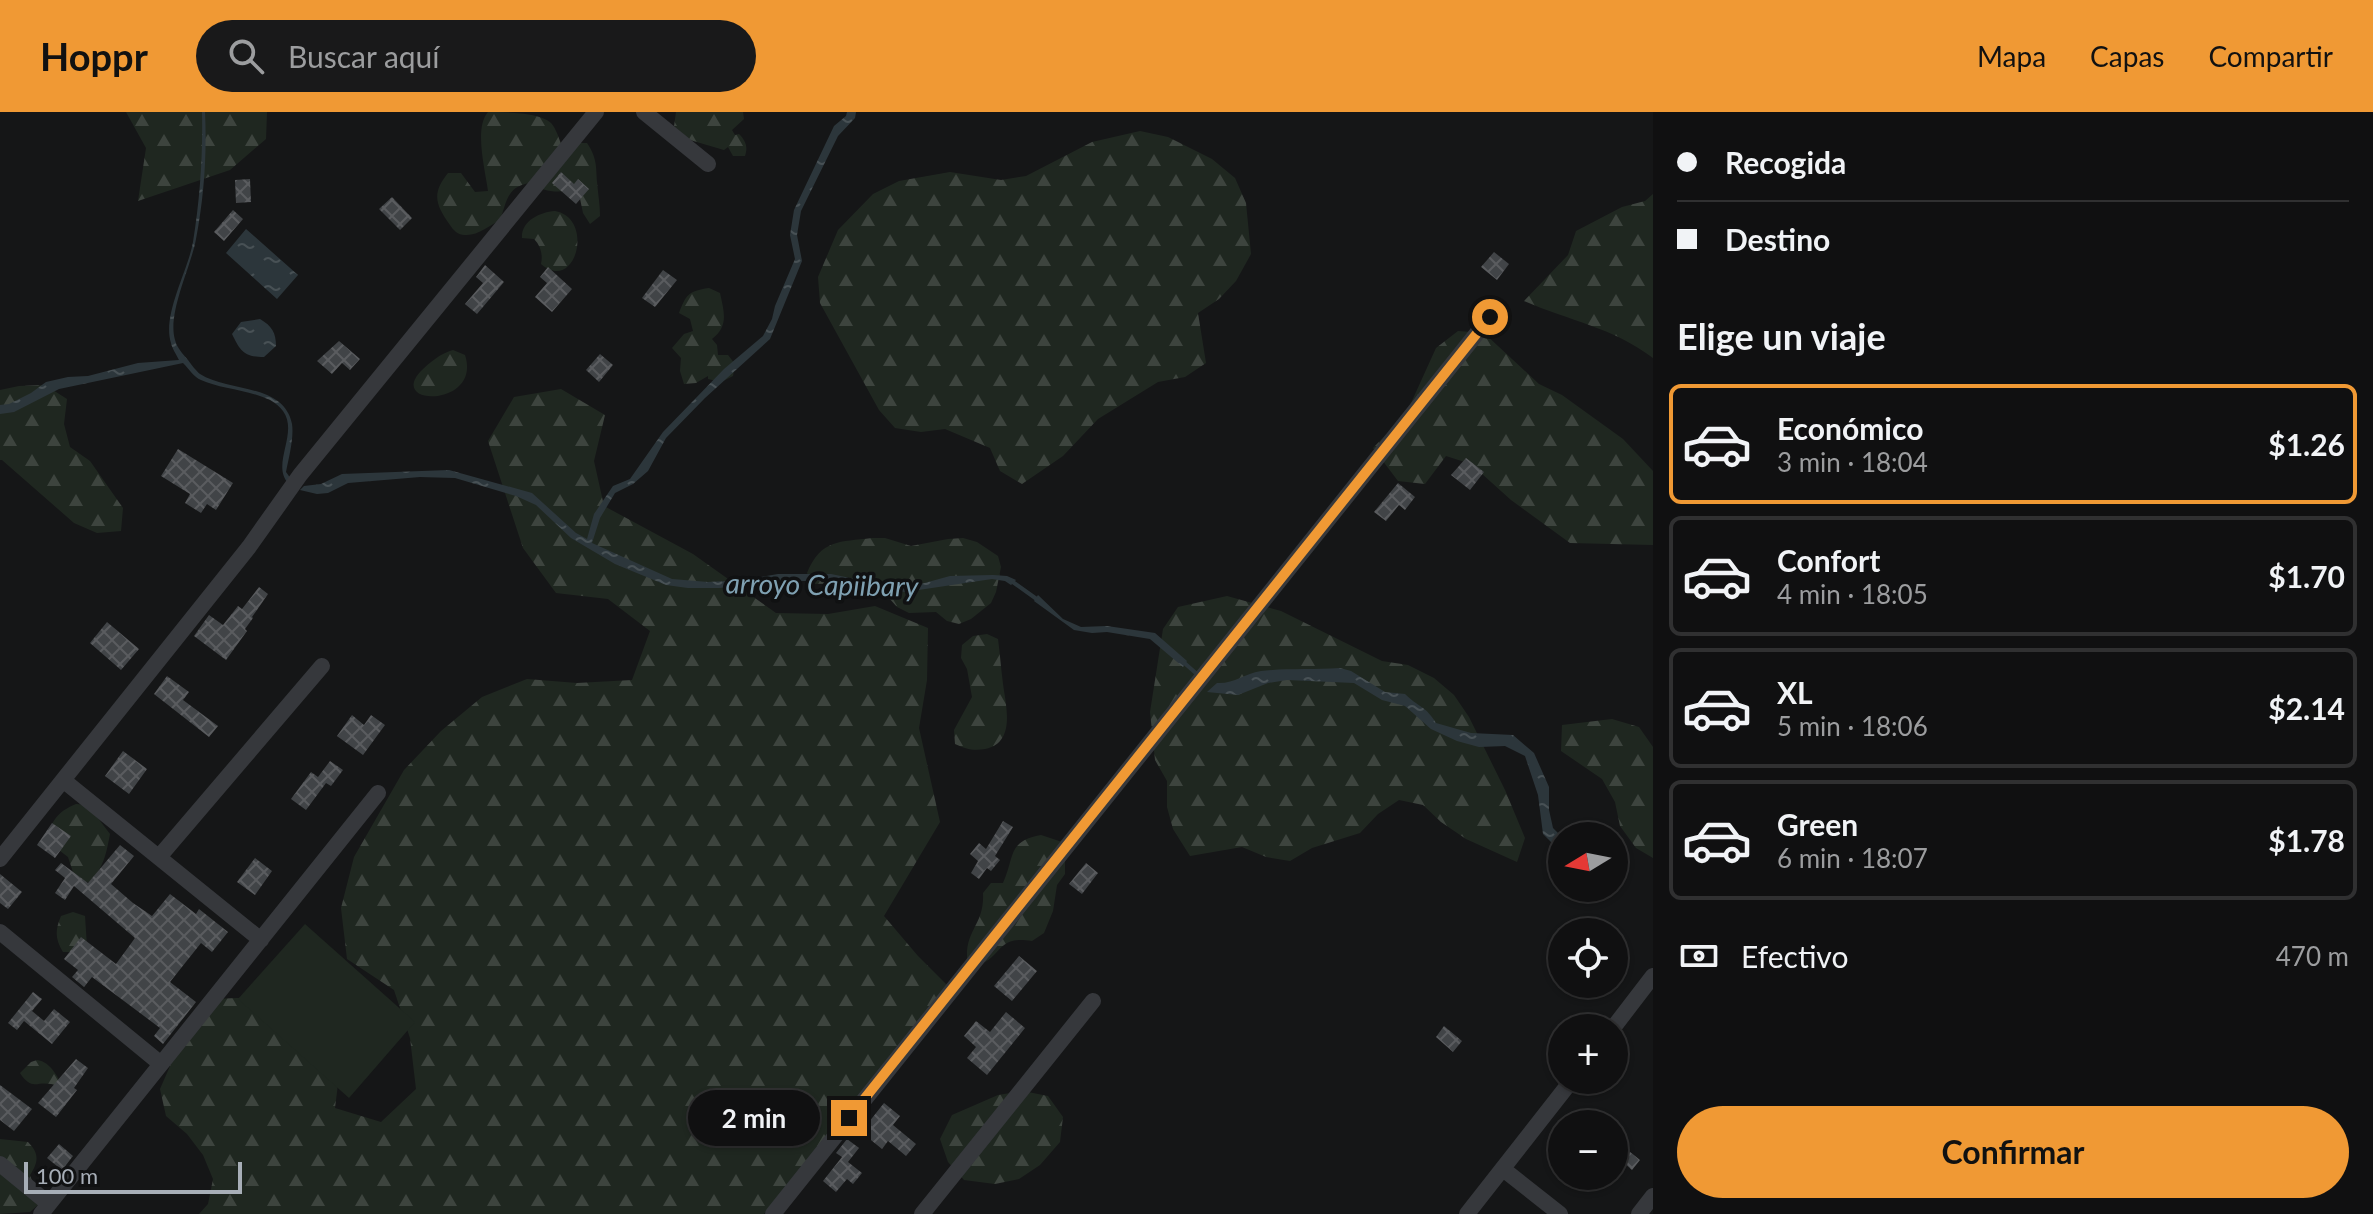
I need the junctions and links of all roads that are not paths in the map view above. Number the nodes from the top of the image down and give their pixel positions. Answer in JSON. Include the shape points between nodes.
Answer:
{"nodes":[{"id":1,"x":596,"y":112,"type":"edge"},
{"id":2,"x":644,"y":112,"type":"edge"},
{"id":3,"x":708,"y":164,"type":"dead end"},
{"id":4,"x":1490,"y":317,"type":"dead end"},
{"id":5,"x":322,"y":666,"type":"dead end"},
{"id":6,"x":63,"y":780,"type":"junction"},
{"id":7,"x":378,"y":793,"type":"dead end"},
{"id":8,"x":159,"y":857,"type":"junction"},
{"id":9,"x":0,"y":859,"type":"edge"},
{"id":10,"x":0,"y":932,"type":"edge"},
{"id":11,"x":261,"y":940,"type":"junction"},
{"id":12,"x":1653,"y":976,"type":"edge"},
{"id":13,"x":1093,"y":1001,"type":"dead end"},
{"id":14,"x":1624,"y":1014,"type":"edge"},
{"id":15,"x":161,"y":1064,"type":"junction"},
{"id":16,"x":1561,"y":1094,"type":"edge"},
{"id":17,"x":0,"y":1164,"type":"edge"},
{"id":18,"x":1503,"y":1169,"type":"junction"},
{"id":19,"x":1653,"y":1196,"type":"edge"},
{"id":20,"x":45,"y":1209,"type":"edge"},
{"id":21,"x":773,"y":1214,"type":"edge"},
{"id":22,"x":922,"y":1214,"type":"edge"},
{"id":23,"x":1467,"y":1214,"type":"edge"},
{"id":24,"x":1560,"y":1214,"type":"edge"},
{"id":25,"x":1639,"y":1214,"type":"edge"}],
"edges":[{"from":1,"to":6,"type":"street","via":[[300,475]]},
{"from":2,"to":3,"type":"street"},
{"from":4,"to":21,"type":"street"},
{"from":5,"to":8,"type":"street"},
{"from":6,"to":8,"type":"street"},
{"from":6,"to":9,"type":"street"},
{"from":7,"to":11,"type":"street"},
{"from":8,"to":11,"type":"street"},
{"from":10,"to":15,"type":"street"},
{"from":11,"to":15,"type":"street"},
{"from":12,"to":14,"type":"street"},
{"from":13,"to":22,"type":"street"},
{"from":15,"to":20,"type":"street"},
{"from":16,"to":18,"type":"street"},
{"from":17,"to":20,"type":"street"},
{"from":18,"to":23,"type":"street"},
{"from":18,"to":24,"type":"street"},
{"from":19,"to":25,"type":"street"}]}
